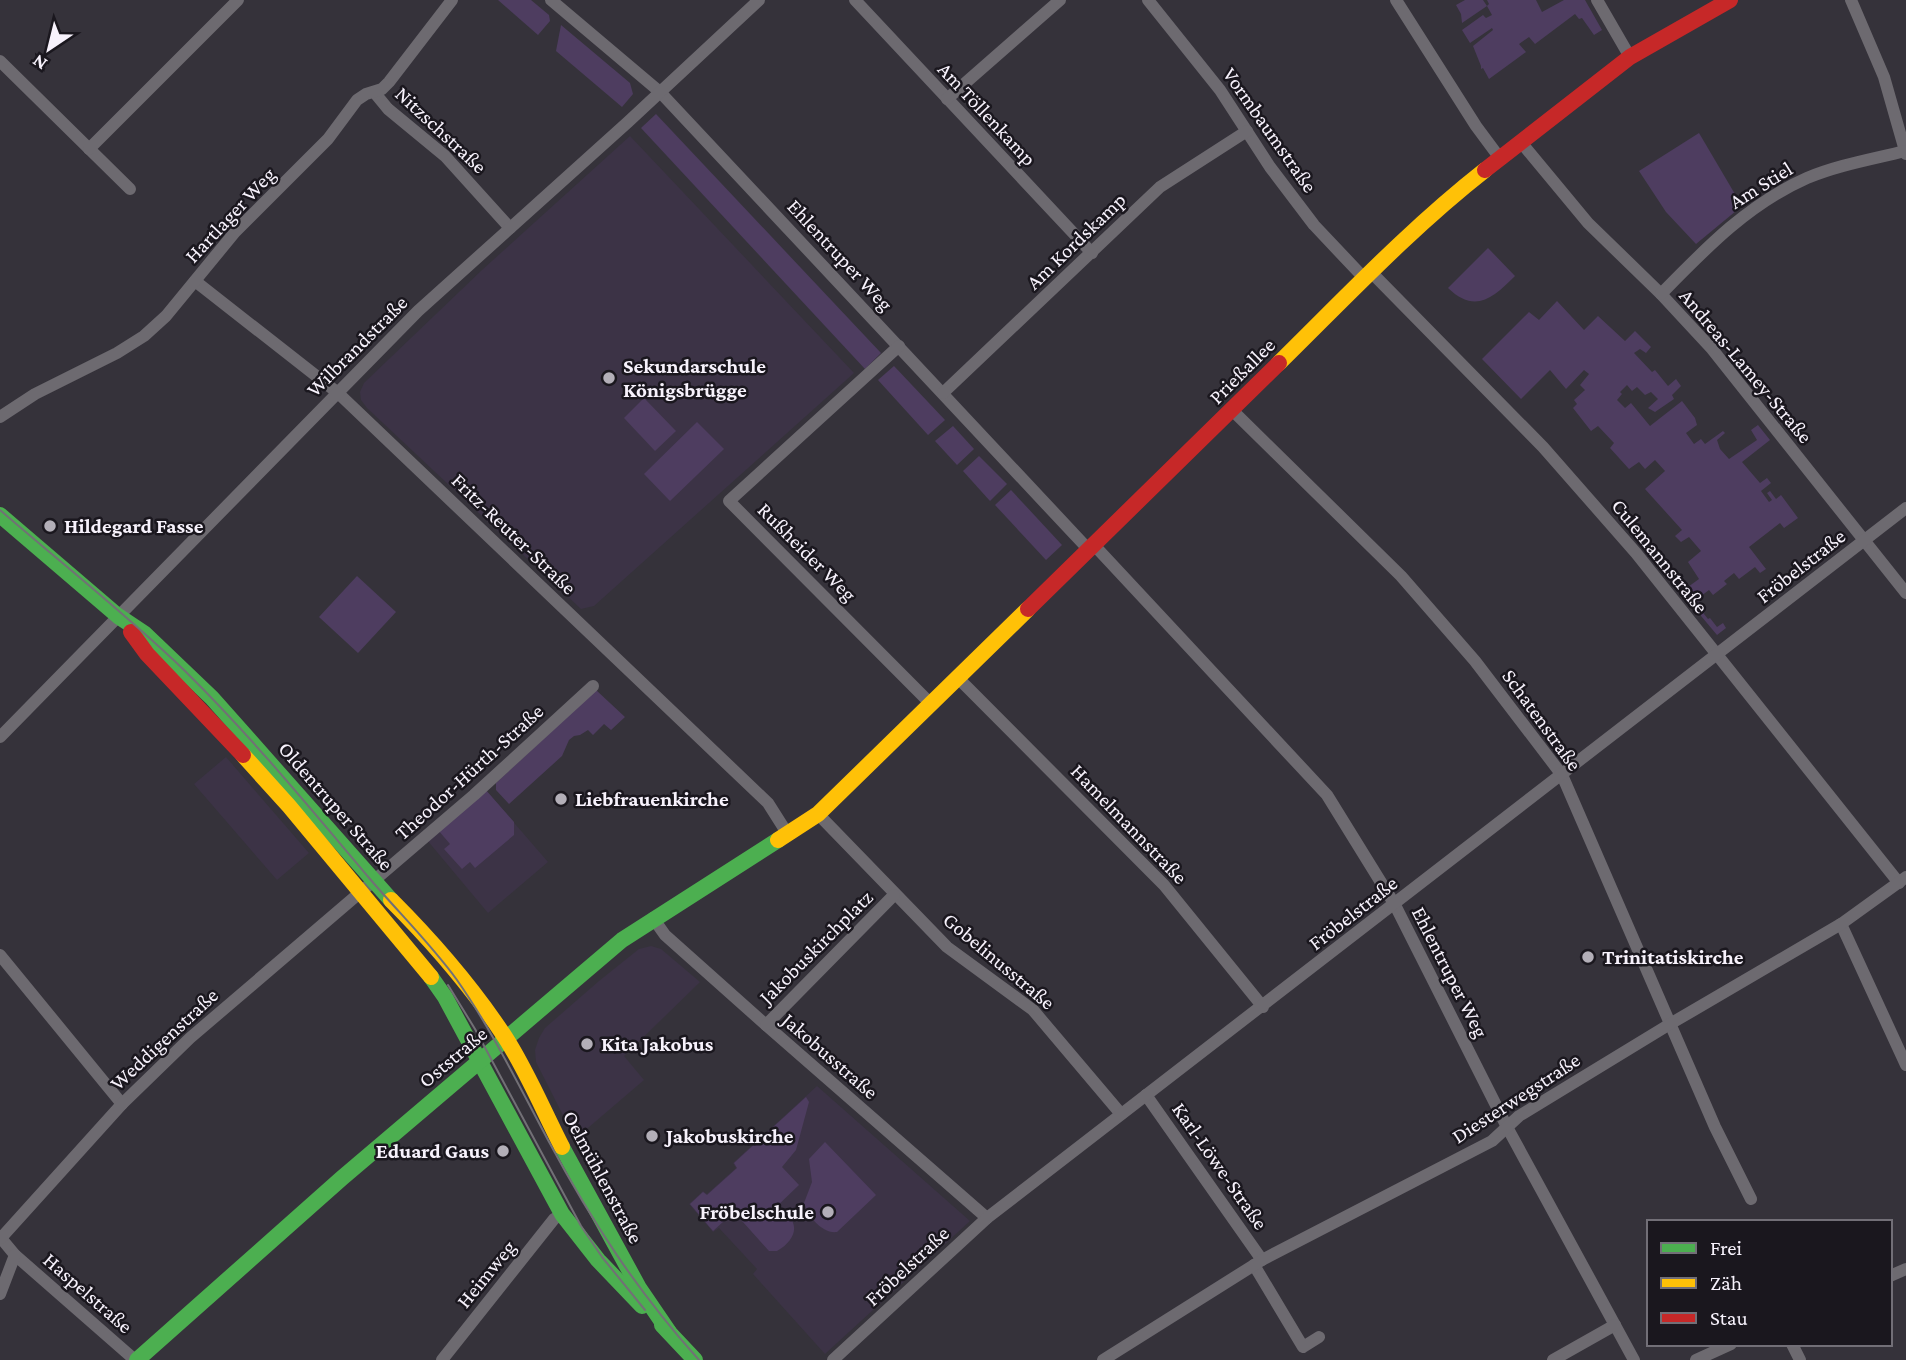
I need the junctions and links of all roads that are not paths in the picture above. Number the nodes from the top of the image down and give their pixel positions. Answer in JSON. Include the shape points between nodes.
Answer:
{"nodes":[{"id":1,"x":238,"y":0,"type":"edge"},
{"id":2,"x":452,"y":0,"type":"edge"},
{"id":3,"x":551,"y":0,"type":"edge"},
{"id":4,"x":759,"y":0,"type":"edge"},
{"id":5,"x":855,"y":0,"type":"edge"},
{"id":6,"x":1060,"y":0,"type":"edge"},
{"id":7,"x":1148,"y":0,"type":"edge"},
{"id":8,"x":1396,"y":0,"type":"edge"},
{"id":9,"x":1597,"y":0,"type":"edge"},
{"id":10,"x":1730,"y":0,"type":"edge"},
{"id":11,"x":1851,"y":0,"type":"edge"},
{"id":12,"x":1630,"y":57,"type":"junction"},
{"id":13,"x":0,"y":61,"type":"edge"},
{"id":14,"x":374,"y":92,"type":"junction"},
{"id":15,"x":660,"y":92,"type":"junction"},
{"id":16,"x":947,"y":99,"type":"junction"},
{"id":17,"x":1247,"y":131,"type":"junction"},
{"id":18,"x":1520,"y":141,"type":"junction"},
{"id":19,"x":89,"y":149,"type":"junction"},
{"id":20,"x":1905,"y":153,"type":"edge"},
{"id":21,"x":1499,"y":158,"type":"junction"},
{"id":22,"x":130,"y":189,"type":"dead end"},
{"id":23,"x":510,"y":228,"type":"junction"},
{"id":24,"x":1091,"y":254,"type":"junction"},
{"id":25,"x":1368,"y":275,"type":"junction"},
{"id":26,"x":195,"y":281,"type":"junction"},
{"id":27,"x":1661,"y":294,"type":"junction"},
{"id":28,"x":899,"y":346,"type":"junction"},
{"id":29,"x":338,"y":393,"type":"junction"},
{"id":30,"x":943,"y":393,"type":"junction"},
{"id":31,"x":1233,"y":410,"type":"junction"},
{"id":32,"x":0,"y":417,"type":"edge"},
{"id":33,"x":1906,"y":508,"type":"edge"},
{"id":34,"x":0,"y":515,"type":"edge"},
{"id":35,"x":1865,"y":540,"type":"junction"},
{"id":36,"x":1092,"y":547,"type":"junction"},
{"id":37,"x":1906,"y":593,"type":"edge"},
{"id":38,"x":118,"y":616,"type":"junction"},
{"id":39,"x":1717,"y":656,"type":"junction"},
{"id":40,"x":957,"y":677,"type":"junction"},
{"id":41,"x":593,"y":686,"type":"dead end"},
{"id":42,"x":930,"y":703,"type":"junction"},
{"id":43,"x":0,"y":737,"type":"edge"},
{"id":44,"x":1562,"y":775,"type":"junction"},
{"id":45,"x":818,"y":814,"type":"junction"},
{"id":46,"x":788,"y":833,"type":"junction"},
{"id":47,"x":1902,"y":880,"type":"edge"},
{"id":48,"x":368,"y":886,"type":"junction"},
{"id":49,"x":894,"y":895,"type":"junction"},
{"id":50,"x":1395,"y":905,"type":"junction"},
{"id":51,"x":653,"y":918,"type":"junction"},
{"id":52,"x":1841,"y":925,"type":"junction"},
{"id":53,"x":0,"y":956,"type":"edge"},
{"id":54,"x":1263,"y":1007,"type":"junction"},
{"id":55,"x":1670,"y":1024,"type":"junction"},
{"id":56,"x":766,"y":1025,"type":"junction"},
{"id":57,"x":506,"y":1039,"type":"junction"},
{"id":58,"x":479,"y":1061,"type":"junction"},
{"id":59,"x":1906,"y":1065,"type":"edge"},
{"id":60,"x":1146,"y":1095,"type":"junction"},
{"id":61,"x":122,"y":1104,"type":"junction"},
{"id":62,"x":1121,"y":1114,"type":"junction"},
{"id":63,"x":1507,"y":1127,"type":"junction"},
{"id":64,"x":1751,"y":1199,"type":"dead end"},
{"id":65,"x":562,"y":1214,"type":"junction"},
{"id":66,"x":987,"y":1218,"type":"junction"},
{"id":67,"x":0,"y":1237,"type":"edge"},
{"id":68,"x":15,"y":1255,"type":"junction"},
{"id":69,"x":1258,"y":1262,"type":"junction"},
{"id":70,"x":0,"y":1294,"type":"edge"},
{"id":71,"x":1615,"y":1325,"type":"junction"},
{"id":72,"x":669,"y":1332,"type":"junction"},
{"id":73,"x":1319,"y":1337,"type":"dead end"},
{"id":74,"x":1727,"y":1346,"type":"edge"},
{"id":75,"x":136,"y":1360,"type":"edge"},
{"id":76,"x":442,"y":1360,"type":"edge"},
{"id":77,"x":695,"y":1360,"type":"edge"},
{"id":78,"x":833,"y":1360,"type":"edge"},
{"id":79,"x":1103,"y":1360,"type":"edge"},
{"id":80,"x":1553,"y":1360,"type":"edge"},
{"id":81,"x":1634,"y":1360,"type":"edge"},
{"id":82,"x":1696,"y":1360,"type":"edge"}],
"edges":[{"from":1,"to":19,"type":"street"},
{"from":2,"to":14,"type":"street","name":"Hartlager Weg","via":[[389,82]]},
{"from":3,"to":15,"type":"street","name":"Ehlentruper Weg"},
{"from":4,"to":15,"type":"street","name":"Wilbrandstraße"},
{"from":5,"to":16,"type":"street","name":"Am Töllenkamp"},
{"from":6,"to":16,"type":"street"},
{"from":7,"to":17,"type":"street","name":"Vormbaumstraße"},
{"from":8,"to":21,"type":"street"},
{"from":9,"to":12,"type":"street"},
{"from":10,"to":12,"type":"street","name":"Prießallee"},
{"from":11,"to":20,"type":"street","via":[[1884,77]]},
{"from":12,"to":18,"type":"street","name":"Prießallee"},
{"from":13,"to":19,"type":"street"},
{"from":14,"to":23,"type":"street","name":"Nitzschstraße","via":[[445,156]]},
{"from":14,"to":26,"type":"street","name":"Hartlager Weg","via":[[357,100],[328,139],[235,233]]},
{"from":15,"to":23,"type":"street","name":"Wilbrandstraße"},
{"from":15,"to":28,"type":"street","name":"Ehlentruper Weg"},
{"from":16,"to":24,"type":"street","name":"Am Töllenkamp"},
{"from":17,"to":24,"type":"street","name":"Am Kordskamp","via":[[1160,187]]},
{"from":17,"to":25,"type":"street","name":"Vormbaumstraße","via":[[1314,225]]},
{"from":18,"to":21,"type":"street","name":"Prießallee"},
{"from":18,"to":27,"type":"street","name":"Andreas-Lamey-Straße","via":[[1588,223]]},
{"from":19,"to":22,"type":"street"},
{"from":20,"to":27,"type":"street","name":"Am Stiel","via":[[1830,170],[1773,196],[1718,236]]},
{"from":21,"to":25,"type":"street","name":"Prießallee"},
{"from":23,"to":29,"type":"street","name":"Wilbrandstraße","via":[[418,311]]},
{"from":24,"to":30,"type":"street","name":"Am Kordskamp"},
{"from":25,"to":31,"type":"street","name":"Prießallee"},
{"from":25,"to":39,"type":"street","name":"Culemannstraße","via":[[1542,447],[1636,553]]},
{"from":26,"to":29,"type":"street","name":"Fritz-Reuter-Straße"},
{"from":26,"to":32,"type":"street","name":"Hartlager Weg","via":[[144,336]]},
{"from":27,"to":35,"type":"street","name":"Andreas-Lamey-Straße","via":[[1712,349]]},
{"from":28,"to":30,"type":"street","name":"Ehlentruper Weg"},
{"from":28,"to":42,"type":"street","name":"Rußheider Weg","via":[[729,501]]},
{"from":29,"to":38,"type":"street","name":"Wilbrandstraße"},
{"from":29,"to":46,"type":"street","name":"Fritz-Reuter-Straße","via":[[768,803]]},
{"from":30,"to":36,"type":"street","name":"Ehlentruper Weg"},
{"from":31,"to":36,"type":"street","name":"Prießallee"},
{"from":31,"to":44,"type":"street","name":"Schatenstraße","via":[[1401,576],[1475,661]]},
{"from":33,"to":35,"type":"street","name":"Fröbelstraße"},
{"from":34,"to":38,"type":"street","name":"Oldentruper Straße"},
{"from":35,"to":37,"type":"street","name":"Andreas-Lamey-Straße"},
{"from":35,"to":39,"type":"street","name":"Fröbelstraße"},
{"from":36,"to":40,"type":"street","name":"Prießallee"},
{"from":36,"to":50,"type":"street","name":"Ehlentruper Weg","via":[[1327,795]]},
{"from":38,"to":43,"type":"street","name":"Wilbrandstraße"},
{"from":38,"to":48,"type":"street","name":"Oldentruper Straße","via":[[147,654]]},
{"from":39,"to":44,"type":"street","name":"Fröbelstraße"},
{"from":39,"to":47,"type":"street","name":"Culemannstraße"},
{"from":40,"to":42,"type":"street","name":"Prießallee"},
{"from":40,"to":54,"type":"street","name":"Hamelmannstraße","via":[[1164,884]]},
{"from":41,"to":48,"type":"street","name":"Theodor-Hürth-Straße"},
{"from":42,"to":45,"type":"street","name":"Prießallee"},
{"from":44,"to":50,"type":"street","name":"Fröbelstraße"},
{"from":44,"to":55,"type":"street","name":"Schatenstraße"},
{"from":45,"to":46,"type":"street","name":"Oststraße"},
{"from":45,"to":49,"type":"street","name":"Gobelinusstraße"},
{"from":46,"to":51,"type":"street","name":"Oststraße"},
{"from":47,"to":52,"type":"street","name":"Diesterwegstraße"},
{"from":48,"to":57,"type":"street","name":"Oldentruper Straße","via":[[446,958]]},
{"from":48,"to":58,"type":"street","name":"Oldentruper Straße","via":[[435,981]]},
{"from":48,"to":61,"type":"street","name":"Weddigenstraße","via":[[230,1002]]},
{"from":49,"to":56,"type":"street","name":"Jakobuskirchplatz"},
{"from":49,"to":62,"type":"street","name":"Gobelinusstraße","via":[[947,947],[1034,1010]]},
{"from":50,"to":54,"type":"street","name":"Fröbelstraße"},
{"from":50,"to":63,"type":"street","name":"Ehlentruper Weg"},
{"from":51,"to":56,"type":"street","name":"Jakobusstraße","via":[[665,935]]},
{"from":51,"to":57,"type":"street","name":"Oststraße"},
{"from":52,"to":55,"type":"street","name":"Diesterwegstraße"},
{"from":52,"to":59,"type":"street"},
{"from":53,"to":61,"type":"street"},
{"from":54,"to":60,"type":"street","name":"Fröbelstraße"},
{"from":55,"to":63,"type":"street","name":"Diesterwegstraße"},
{"from":55,"to":64,"type":"street","name":"Schatenstraße"},
{"from":56,"to":66,"type":"street","name":"Jakobusstraße"},
{"from":57,"to":58,"type":"street","name":"Oststraße"},
{"from":57,"to":72,"type":"street","name":"Oelmühlenstraße","via":[[603,1224]]},
{"from":58,"to":65,"type":"street","name":"Oelmühlenstraße"},
{"from":58,"to":75,"type":"street","name":"Oststraße"},
{"from":60,"to":62,"type":"street","name":"Fröbelstraße"},
{"from":60,"to":69,"type":"street","name":"Karl-Löwe-Straße"},
{"from":61,"to":67,"type":"street","name":"Weddigenstraße"},
{"from":62,"to":66,"type":"street","name":"Fröbelstraße"},
{"from":63,"to":69,"type":"street","name":"Diesterwegstraße","via":[[1492,1141]]},
{"from":63,"to":71,"type":"street","name":"Ehlentruper Weg"},
{"from":65,"to":72,"type":"street","name":"Oelmühlenstraße","via":[[598,1260]]},
{"from":65,"to":76,"type":"street","name":"Heimweg"},
{"from":66,"to":78,"type":"street","name":"Fröbelstraße"},
{"from":67,"to":68,"type":"street","name":"Haspelstraße"},
{"from":68,"to":70,"type":"street","name":"Haspelstraße"},
{"from":68,"to":75,"type":"street","name":"Haspelstraße"},
{"from":69,"to":73,"type":"street","name":"Karl-Löwe-Straße","via":[[1303,1347]]},
{"from":69,"to":79,"type":"street","name":"Diesterwegstraße"},
{"from":71,"to":80,"type":"street"},
{"from":71,"to":81,"type":"street","name":"Ehlentruper Weg"},
{"from":72,"to":77,"type":"street","name":"Oelmühlenstraße"},
{"from":74,"to":82,"type":"street"}]}
